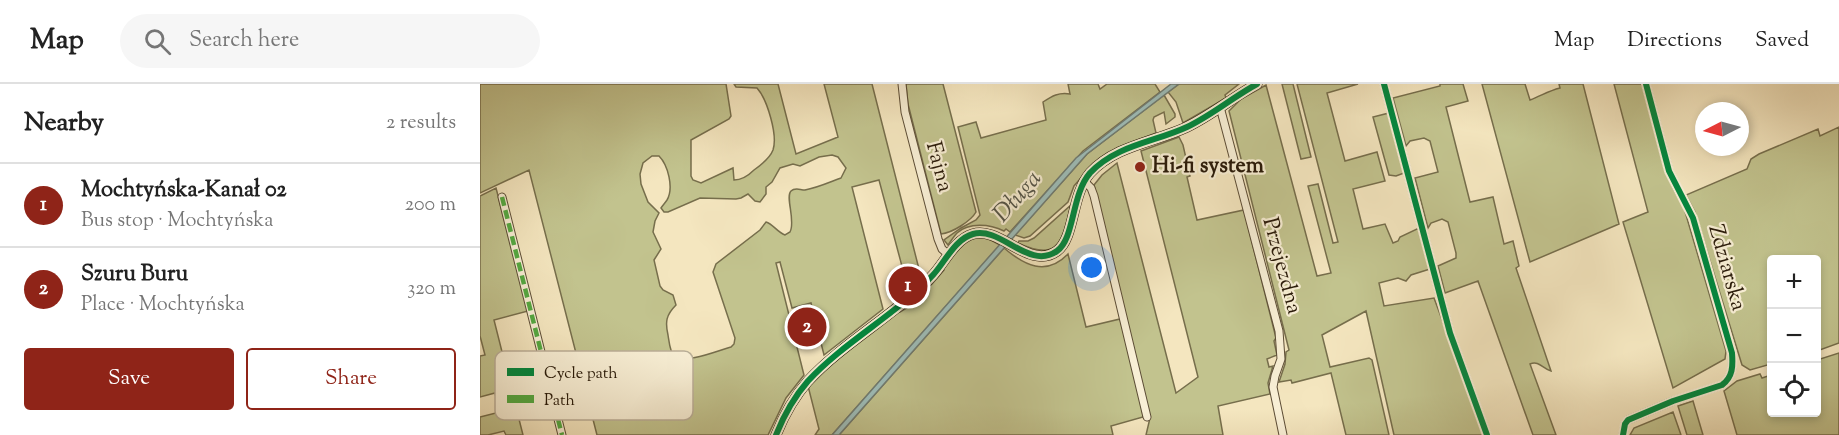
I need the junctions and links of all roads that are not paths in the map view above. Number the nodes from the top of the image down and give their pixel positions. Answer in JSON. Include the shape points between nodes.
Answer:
{"nodes":[{"id":1,"x":902,"y":84,"type":"edge"},
{"id":2,"x":1257,"y":84,"type":"edge"},
{"id":3,"x":1384,"y":84,"type":"edge"},
{"id":4,"x":1646,"y":84,"type":"edge"},
{"id":5,"x":1220,"y":107,"type":"junction"},
{"id":6,"x":1084,"y":181,"type":"junction"},
{"id":7,"x":502,"y":197,"type":"dead end"},
{"id":8,"x":949,"y":255,"type":"junction"},
{"id":9,"x":541,"y":351,"type":"edge"},
{"id":10,"x":1147,"y":417,"type":"dead end"},
{"id":11,"x":558,"y":420,"type":"edge"},
{"id":12,"x":562,"y":435,"type":"edge"},
{"id":13,"x":776,"y":435,"type":"edge"},
{"id":14,"x":1283,"y":435,"type":"edge"},
{"id":15,"x":1487,"y":435,"type":"edge"},
{"id":16,"x":1623,"y":435,"type":"edge"}],
"edges":[{"from":1,"to":8,"type":"street","name":"Fajna","via":[[905,112],[938,239]]},
{"from":2,"to":5,"type":"street"},
{"from":3,"to":15,"type":"street","via":[[1450,333]]},
{"from":4,"to":16,"type":"street","name":"Zdziarska","via":[[1669,171],[1693,218],[1733,366],[1722,385],[1628,420]]},
{"from":5,"to":6,"type":"street","via":[[1188,126],[1118,153],[1096,167]]},
{"from":5,"to":14,"type":"street","name":"Przejezdna","via":[[1279,331],[1281,359],[1273,387]]},
{"from":6,"to":8,"type":"street","via":[[1066,241],[1051,254],[1040,256],[987,233],[962,239]]},
{"from":6,"to":10,"type":"street","via":[[1094,195]]},
{"from":7,"to":9,"type":"street"},
{"from":8,"to":13,"type":"street","via":[[923,285],[809,380],[790,405]]},
{"from":11,"to":12,"type":"street"}]}
